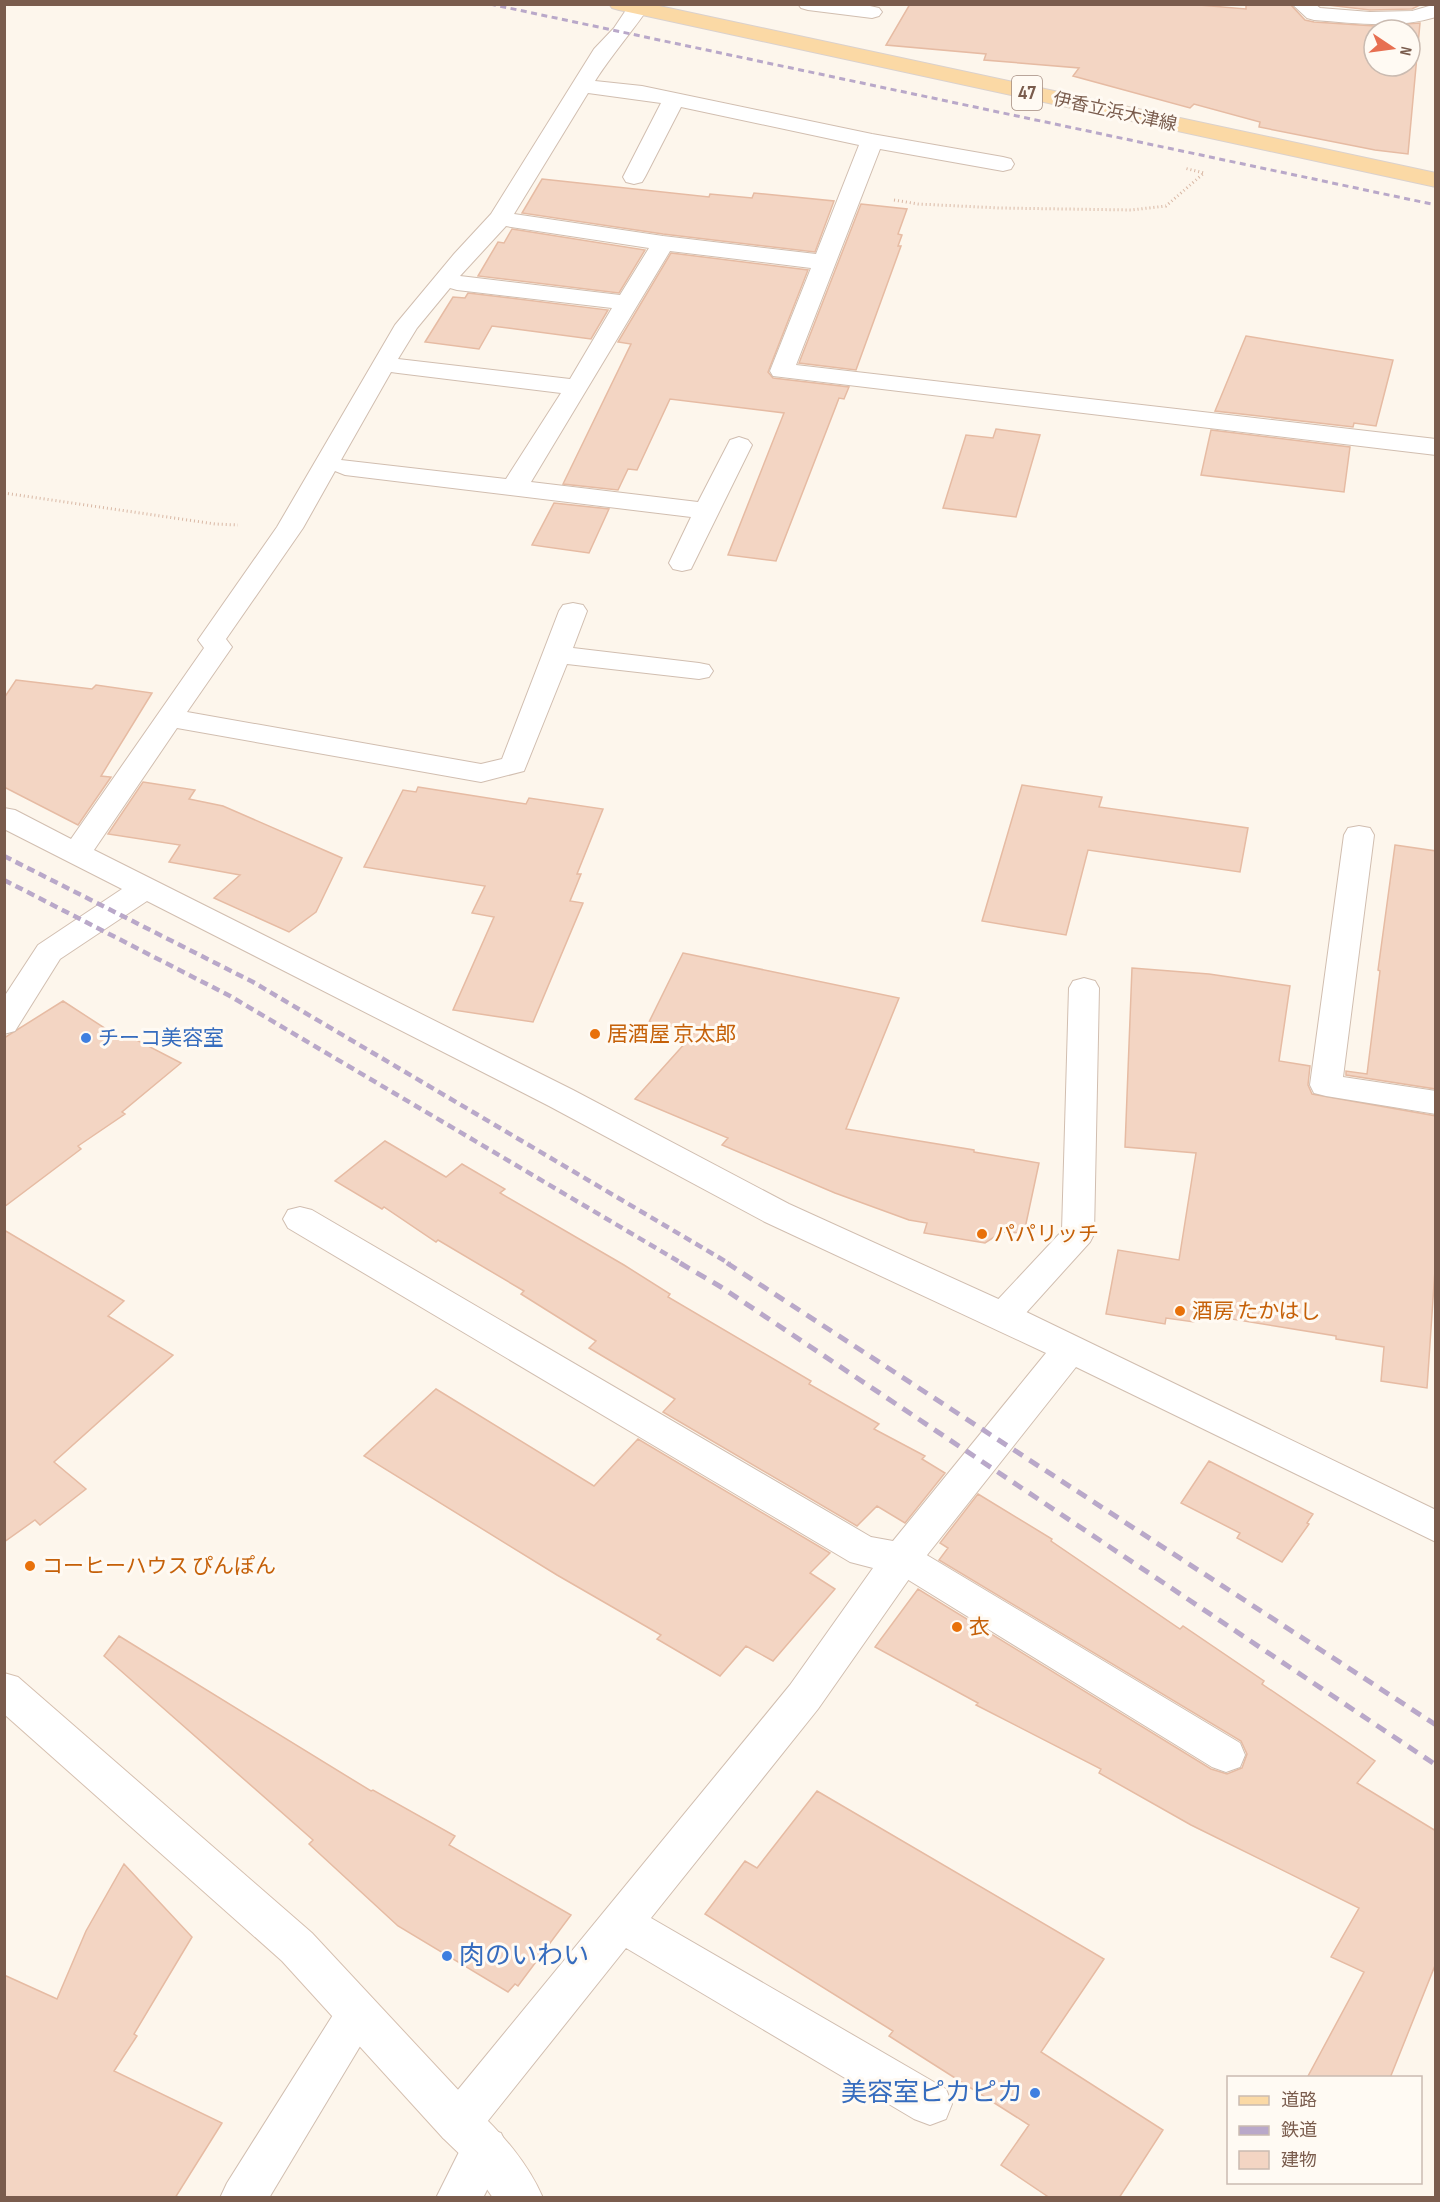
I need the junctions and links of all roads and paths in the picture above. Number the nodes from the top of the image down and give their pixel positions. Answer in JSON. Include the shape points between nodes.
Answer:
{"nodes":[{"id":1,"x":808,"y":4,"type":"edge"},
{"id":2,"x":1302,"y":4,"type":"edge"},
{"id":3,"x":633,"y":6,"type":"edge"},
{"id":4,"x":1436,"y":10,"type":"edge"},
{"id":5,"x":872,"y":12,"type":"dead end"},
{"id":6,"x":581,"y":86,"type":"junction"},
{"id":7,"x":674,"y":99,"type":"junction"},
{"id":8,"x":1191,"y":128,"type":"junction"},
{"id":9,"x":872,"y":141,"type":"junction"},
{"id":10,"x":1004,"y":164,"type":"dead end"},
{"id":11,"x":634,"y":177,"type":"dead end"},
{"id":12,"x":1436,"y":180,"type":"edge"},
{"id":13,"x":851,"y":192,"type":"junction"},
{"id":14,"x":511,"y":220,"type":"dead end"},
{"id":15,"x":663,"y":243,"type":"junction"},
{"id":16,"x":823,"y":262,"type":"junction"},
{"id":17,"x":457,"y":283,"type":"dead end"},
{"id":18,"x":628,"y":303,"type":"junction"},
{"id":19,"x":398,"y":366,"type":"dead end"},
{"id":20,"x":577,"y":387,"type":"junction"},
{"id":21,"x":739,"y":445,"type":"dead end"},
{"id":22,"x":1436,"y":447,"type":"edge"},
{"id":23,"x":345,"y":467,"type":"dead end"},
{"id":24,"x":515,"y":487,"type":"junction"},
{"id":25,"x":4,"y":493,"type":"edge"},
{"id":26,"x":707,"y":511,"type":"junction"},
{"id":27,"x":290,"y":528,"type":"junction"},
{"id":28,"x":682,"y":563,"type":"dead end"},
{"id":29,"x":573,"y":611,"type":"dead end"},
{"id":30,"x":556,"y":654,"type":"junction"},
{"id":31,"x":699,"y":671,"type":"dead end"},
{"id":32,"x":170,"y":718,"type":"junction"},
{"id":33,"x":4,"y":817,"type":"edge"},
{"id":34,"x":1359,"y":836,"type":"dead end"},
{"id":35,"x":76,"y":854,"type":"junction"},
{"id":36,"x":144,"y":889,"type":"junction"},
{"id":37,"x":1084,"y":988,"type":"dead end"},
{"id":38,"x":4,"y":1023,"type":"edge"},
{"id":39,"x":1436,"y":1103,"type":"edge"},
{"id":40,"x":300,"y":1219,"type":"dead end"},
{"id":41,"x":1003,"y":1316,"type":"junction"},
{"id":42,"x":1070,"y":1349,"type":"junction"},
{"id":43,"x":1436,"y":1527,"type":"edge"},
{"id":44,"x":902,"y":1558,"type":"junction"},
{"id":45,"x":4,"y":1689,"type":"edge"},
{"id":46,"x":1226,"y":1755,"type":"dead end"},
{"id":47,"x":621,"y":1923,"type":"junction"},
{"id":48,"x":358,"y":2013,"type":"junction"},
{"id":49,"x":930,"y":2104,"type":"dead end"},
{"id":50,"x":472,"y":2136,"type":"junction"},
{"id":51,"x":243,"y":2198,"type":"edge"},
{"id":52,"x":459,"y":2198,"type":"edge"},
{"id":53,"x":520,"y":2198,"type":"edge"}],
"edges":[{"from":1,"to":5,"type":"street"},
{"from":2,"to":4,"type":"street","via":[[1314,14],[1370,18],[1414,17]]},
{"from":3,"to":6,"type":"street","via":[[621,32],[604,49]]},
{"from":3,"to":8,"type":"main road","name":"伊香立浜大津線","number":"47"},
{"from":6,"to":7,"type":"street"},
{"from":6,"to":27,"type":"street","via":[[500,218],[407,325]]},
{"from":7,"to":9,"type":"street"},
{"from":7,"to":11,"type":"street"},
{"from":8,"to":12,"type":"main road","name":"伊香立浜大津線","number":"47"},
{"from":8,"to":13,"type":"path","via":[[1169,156],[1183,167],[1204,173],[1166,206],[1131,210],[1023,209],[918,204]]},
{"from":9,"to":10,"type":"street"},
{"from":9,"to":13,"type":"street"},
{"from":13,"to":16,"type":"street"},
{"from":14,"to":15,"type":"street"},
{"from":15,"to":16,"type":"street"},
{"from":15,"to":18,"type":"street"},
{"from":16,"to":22,"type":"street","via":[[782,371]]},
{"from":17,"to":18,"type":"street"},
{"from":18,"to":20,"type":"street"},
{"from":19,"to":20,"type":"street"},
{"from":20,"to":24,"type":"street"},
{"from":21,"to":26,"type":"street"},
{"from":23,"to":24,"type":"street"},
{"from":24,"to":26,"type":"street"},
{"from":25,"to":27,"type":"path","via":[[214,524]]},
{"from":26,"to":28,"type":"street"},
{"from":27,"to":32,"type":"street","via":[[212,640],[218,647]]},
{"from":29,"to":30,"type":"street"},
{"from":30,"to":31,"type":"street"},
{"from":30,"to":32,"type":"street","via":[[514,765],[481,773]]},
{"from":32,"to":35,"type":"street"},
{"from":33,"to":35,"type":"street"},
{"from":34,"to":39,"type":"street","via":[[1326,1085]]},
{"from":35,"to":36,"type":"street"},
{"from":36,"to":38,"type":"street","via":[[49,952]]},
{"from":36,"to":41,"type":"street","via":[[561,1098],[777,1213]]},
{"from":37,"to":41,"type":"lane","via":[[1078,1234]]},
{"from":40,"to":44,"type":"street","via":[[863,1551]]},
{"from":41,"to":42,"type":"street"},
{"from":42,"to":43,"type":"street"},
{"from":42,"to":44,"type":"street"},
{"from":44,"to":46,"type":"lane"},
{"from":44,"to":47,"type":"street","via":[[804,1697]]},
{"from":45,"to":48,"type":"street","via":[[297,1947]]},
{"from":47,"to":49,"type":"street"},
{"from":47,"to":50,"type":"street"},
{"from":48,"to":50,"type":"street"},
{"from":48,"to":51,"type":"street"},
{"from":50,"to":52,"type":"street"},
{"from":50,"to":53,"type":"street"}]}
